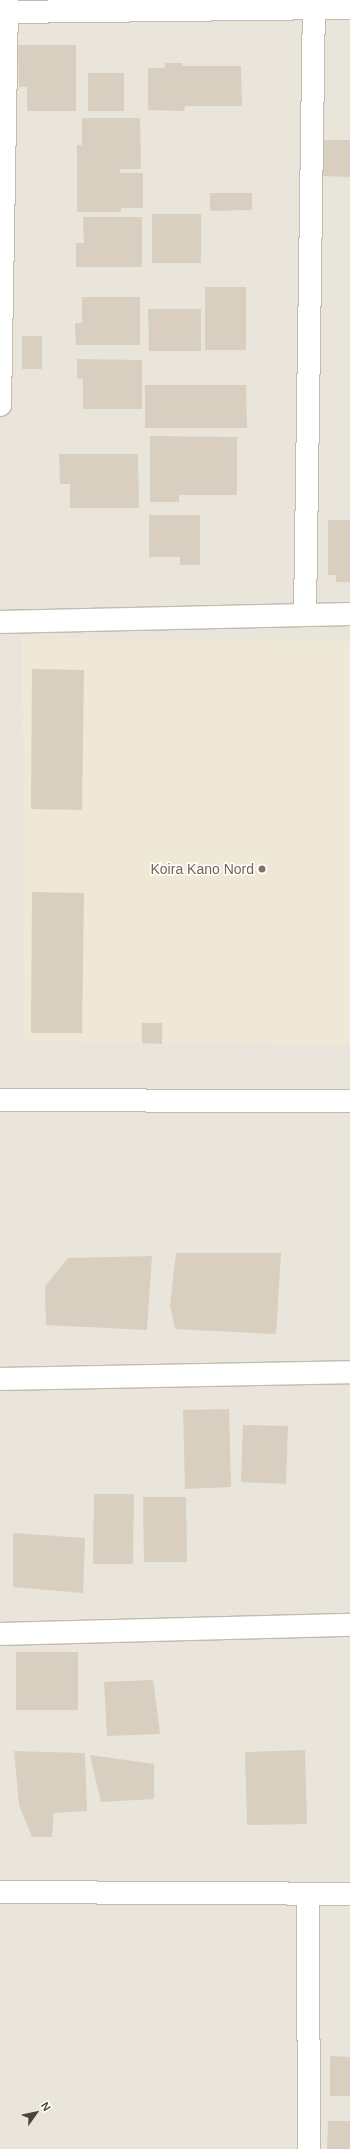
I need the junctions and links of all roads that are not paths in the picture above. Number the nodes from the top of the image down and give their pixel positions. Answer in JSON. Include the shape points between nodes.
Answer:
{"nodes":[{"id":1,"x":314,"y":4,"type":"edge"},
{"id":2,"x":7,"y":6,"type":"edge"},
{"id":3,"x":350,"y":8,"type":"edge"},
{"id":4,"x":1,"y":310,"type":"edge"},
{"id":5,"x":0,"y":405,"type":"edge"},
{"id":6,"x":305,"y":614,"type":"junction"},
{"id":7,"x":350,"y":614,"type":"edge"},
{"id":8,"x":0,"y":622,"type":"edge"},
{"id":9,"x":0,"y":1100,"type":"edge"},
{"id":10,"x":350,"y":1101,"type":"edge"},
{"id":11,"x":350,"y":1372,"type":"edge"},
{"id":12,"x":0,"y":1379,"type":"edge"},
{"id":13,"x":350,"y":1625,"type":"edge"},
{"id":14,"x":0,"y":1634,"type":"edge"},
{"id":15,"x":0,"y":1892,"type":"edge"},
{"id":16,"x":308,"y":1894,"type":"junction"},
{"id":17,"x":350,"y":1894,"type":"edge"},
{"id":18,"x":309,"y":2149,"type":"edge"}],
"edges":[{"from":1,"to":2,"type":"street"},
{"from":1,"to":3,"type":"street"},
{"from":1,"to":6,"type":"street"},
{"from":2,"to":4,"type":"street"},
{"from":4,"to":5,"type":"street"},
{"from":6,"to":7,"type":"street"},
{"from":6,"to":8,"type":"street"},
{"from":9,"to":10,"type":"street"},
{"from":11,"to":12,"type":"street"},
{"from":13,"to":14,"type":"street"},
{"from":15,"to":16,"type":"street"},
{"from":16,"to":17,"type":"street"},
{"from":16,"to":18,"type":"street"}]}
